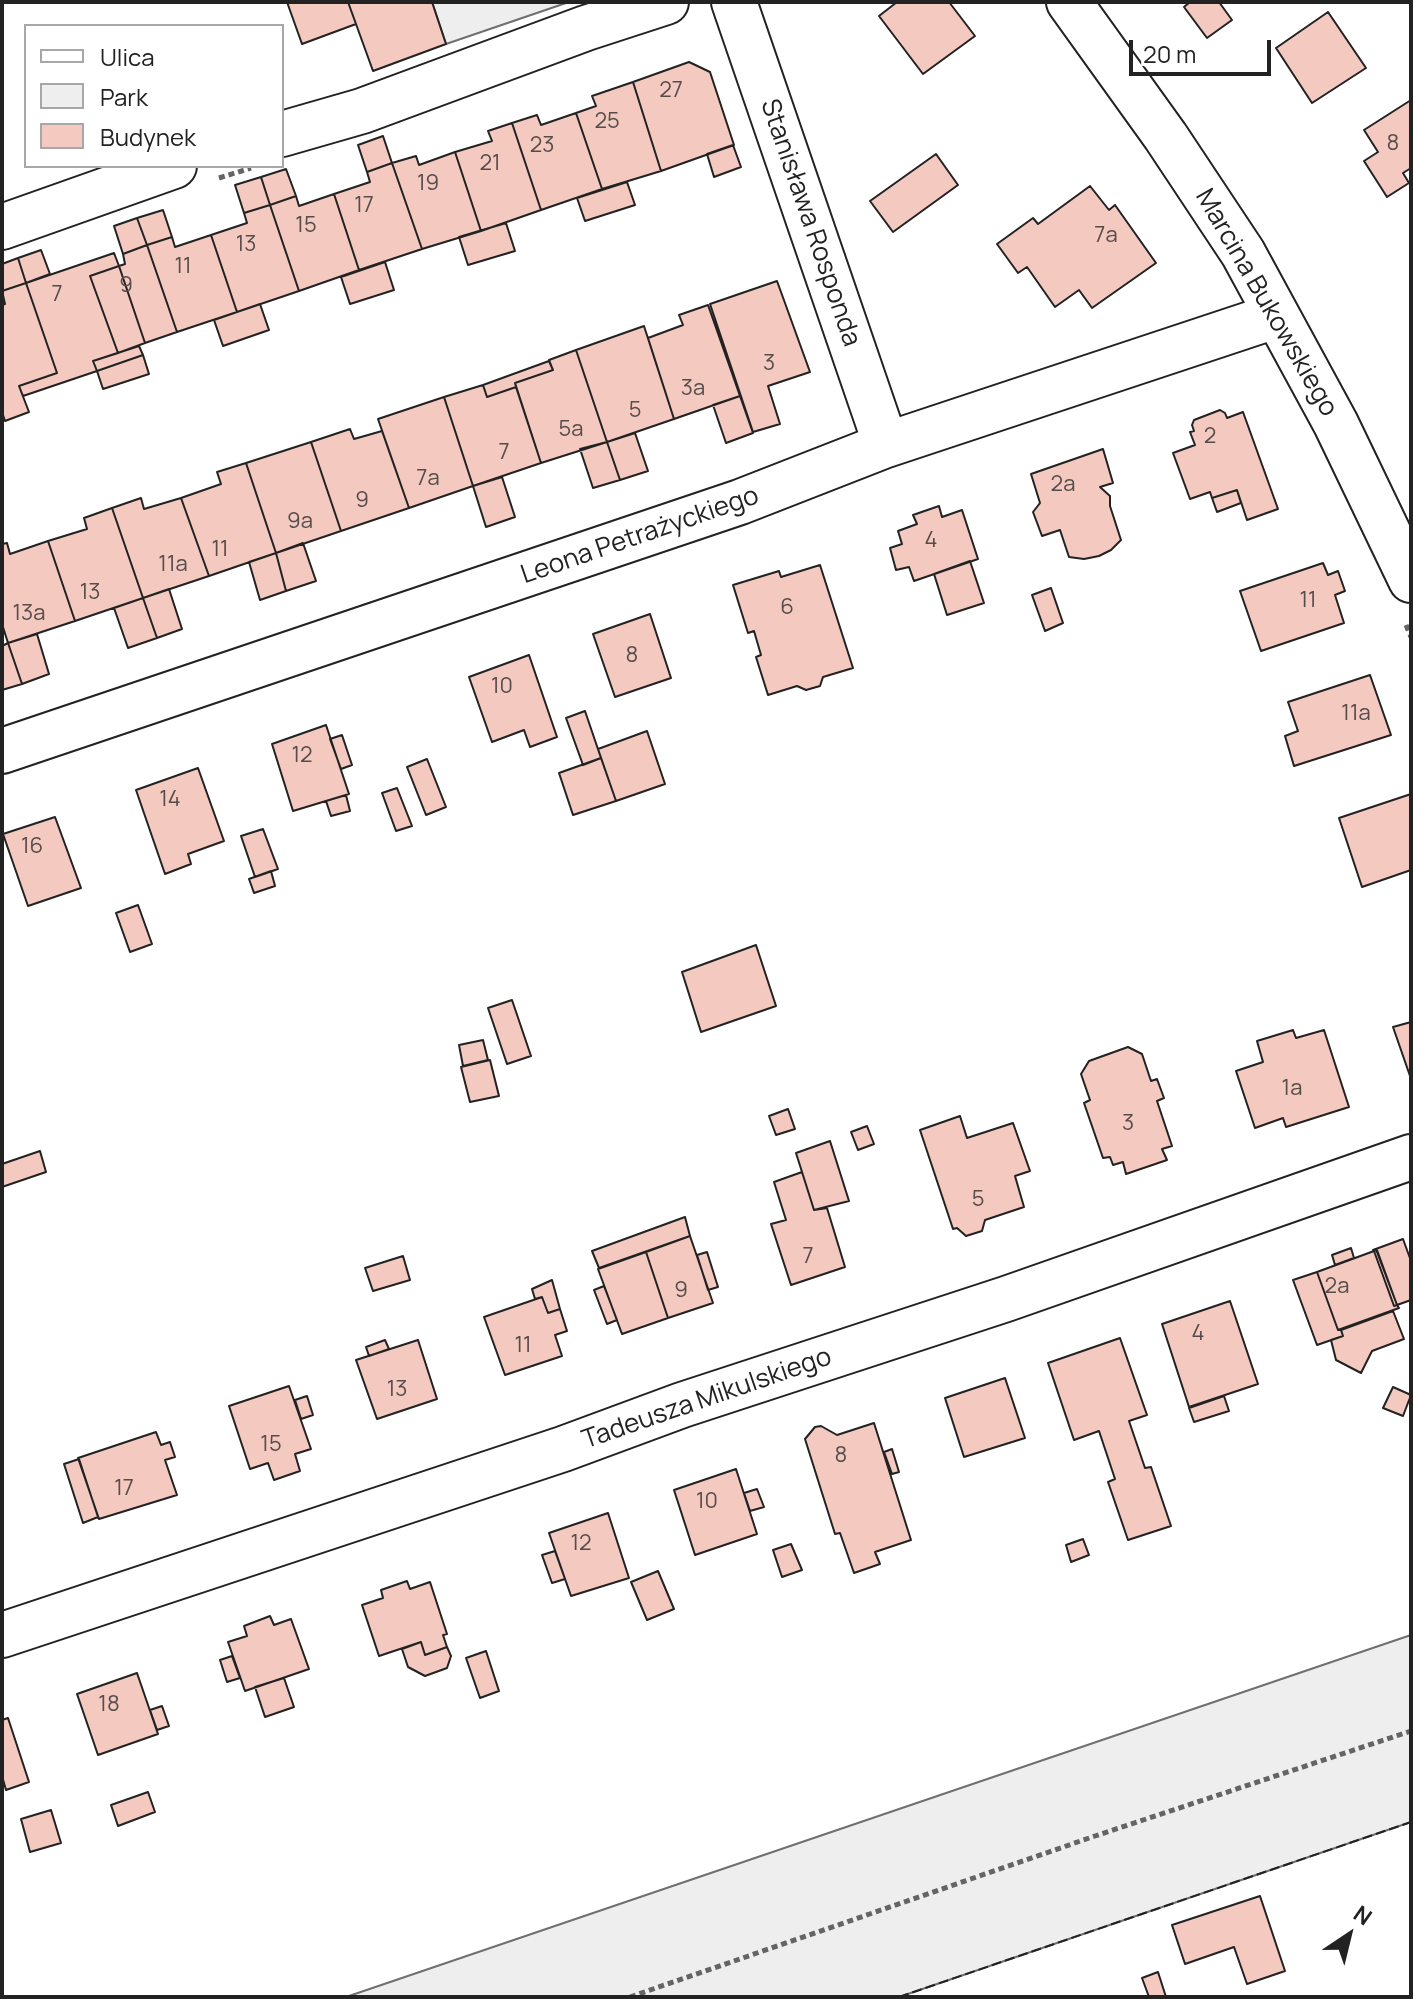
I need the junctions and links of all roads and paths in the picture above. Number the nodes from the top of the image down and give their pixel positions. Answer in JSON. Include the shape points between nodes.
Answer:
{"nodes":[{"id":1,"x":666,"y":2,"type":"edge"},
{"id":2,"x":734,"y":2,"type":"edge"},
{"id":3,"x":1069,"y":2,"type":"edge"},
{"id":4,"x":284,"y":133,"type":"edge"},
{"id":5,"x":168,"y":168,"type":"edge"},
{"id":6,"x":2,"y":227,"type":"edge"},
{"id":7,"x":1275,"y":316,"type":"junction"},
{"id":8,"x":886,"y":445,"type":"junction"},
{"id":9,"x":1411,"y":580,"type":"edge"},
{"id":10,"x":2,"y":751,"type":"edge"},
{"id":11,"x":1411,"y":1157,"type":"edge"},
{"id":12,"x":2,"y":1635,"type":"edge"},
{"id":13,"x":1411,"y":1731,"type":"edge"},
{"id":14,"x":630,"y":1997,"type":"edge"}],
"edges":[{"from":1,"to":4,"type":"street","via":[[362,111]]},
{"from":2,"to":8,"type":"street","name":"Stanisława Rosponda"},
{"from":3,"to":7,"type":"street","name":"Marcina Bukowskiego","via":[[1243,253]]},
{"from":5,"to":6,"type":"street"},
{"from":7,"to":8,"type":"street","name":"Leona Petrażyckiego"},
{"from":7,"to":9,"type":"street","name":"Marcina Bukowskiego","via":[[1336,424]]},
{"from":8,"to":10,"type":"street","name":"Leona Petrażyckiego","via":[[726,507]]},
{"from":11,"to":12,"type":"street","name":"Tadeusza Mikulskiego","via":[[1006,1299]]},
{"from":13,"to":14,"type":"path"}]}
